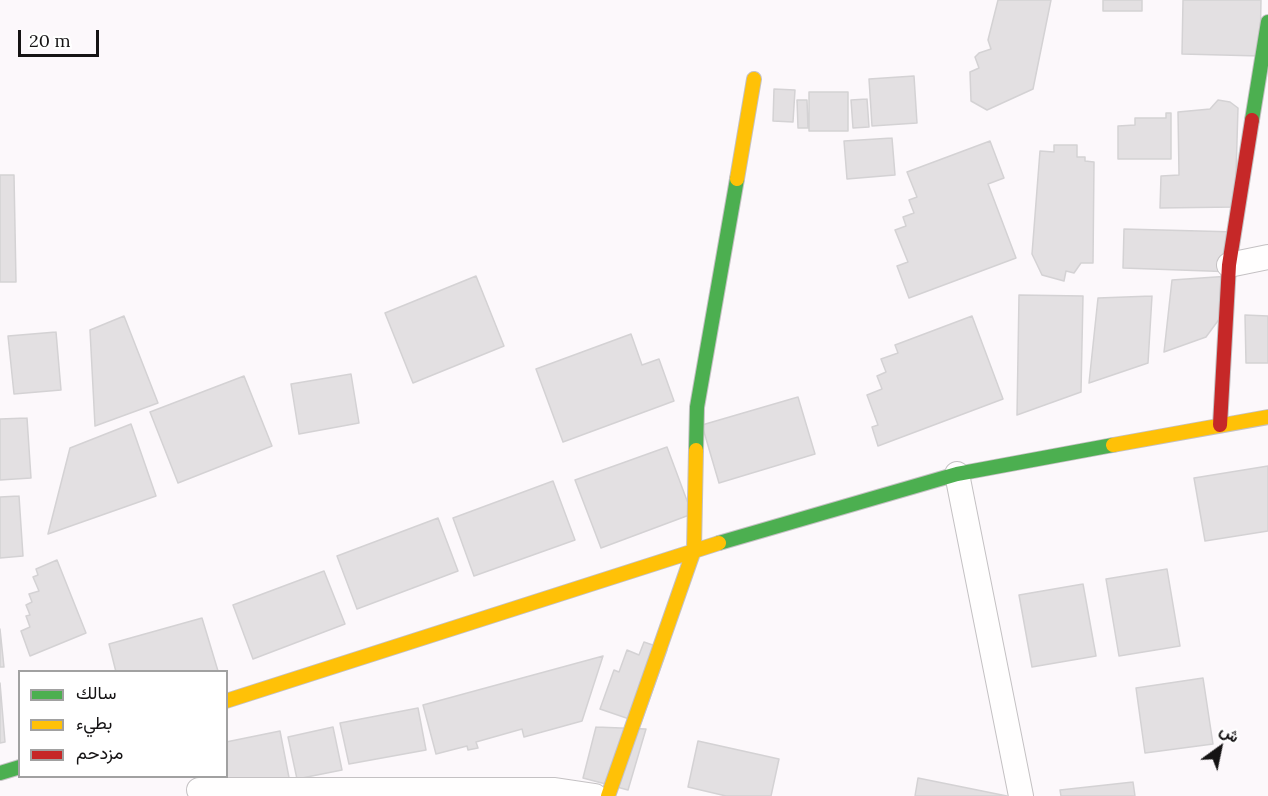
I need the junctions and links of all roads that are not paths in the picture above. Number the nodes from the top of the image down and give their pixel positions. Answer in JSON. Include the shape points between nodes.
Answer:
{"nodes":[{"id":1,"x":1268,"y":22,"type":"edge"},
{"id":2,"x":754,"y":79,"type":"dead end"},
{"id":3,"x":1268,"y":256,"type":"edge"},
{"id":4,"x":1229,"y":265,"type":"junction"},
{"id":5,"x":1268,"y":417,"type":"edge"},
{"id":6,"x":1220,"y":425,"type":"junction"},
{"id":7,"x":957,"y":474,"type":"junction"},
{"id":8,"x":694,"y":550,"type":"junction"},
{"id":9,"x":228,"y":700,"type":"edge"},
{"id":10,"x":18,"y":768,"type":"edge"},
{"id":11,"x":0,"y":773,"type":"edge"},
{"id":12,"x":198,"y":788,"type":"edge"},
{"id":13,"x":445,"y":793,"type":"edge"},
{"id":14,"x":595,"y":796,"type":"edge"},
{"id":15,"x":608,"y":796,"type":"edge"},
{"id":16,"x":1021,"y":796,"type":"edge"}],
"edges":[{"from":1,"to":4,"type":"street"},
{"from":2,"to":8,"type":"street","via":[[697,407]]},
{"from":3,"to":4,"type":"street"},
{"from":4,"to":6,"type":"street"},
{"from":5,"to":6,"type":"street"},
{"from":6,"to":7,"type":"street"},
{"from":7,"to":8,"type":"street"},
{"from":7,"to":16,"type":"street"},
{"from":8,"to":9,"type":"street"},
{"from":8,"to":15,"type":"street"},
{"from":10,"to":11,"type":"street"},
{"from":12,"to":13,"type":"street"},
{"from":13,"to":14,"type":"street","via":[[555,790]]}]}
